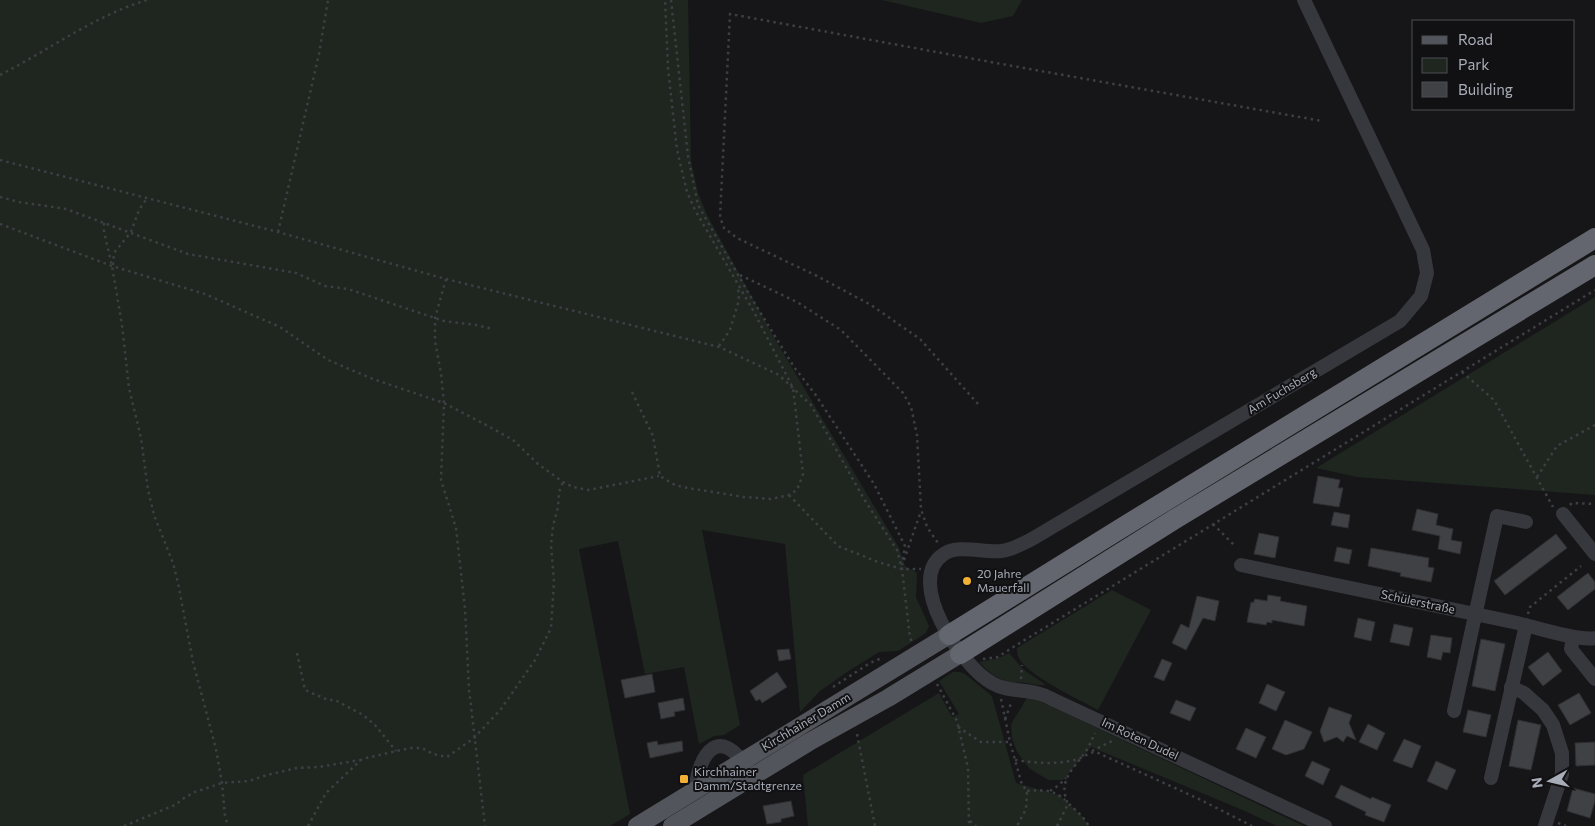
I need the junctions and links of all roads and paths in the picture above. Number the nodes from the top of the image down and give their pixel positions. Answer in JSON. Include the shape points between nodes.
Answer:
{"nodes":[{"id":1,"x":147,"y":0,"type":"edge"},
{"id":2,"x":328,"y":0,"type":"edge"},
{"id":3,"x":664,"y":0,"type":"edge"},
{"id":4,"x":671,"y":0,"type":"edge"},
{"id":5,"x":1304,"y":0,"type":"edge"},
{"id":6,"x":0,"y":75,"type":"edge"},
{"id":7,"x":1322,"y":121,"type":"dead end"},
{"id":8,"x":0,"y":160,"type":"edge"},
{"id":9,"x":0,"y":197,"type":"edge"},
{"id":10,"x":147,"y":198,"type":"junction"},
{"id":11,"x":104,"y":222,"type":"junction"},
{"id":12,"x":0,"y":224,"type":"edge"},
{"id":13,"x":131,"y":232,"type":"junction"},
{"id":14,"x":278,"y":232,"type":"junction"},
{"id":15,"x":1595,"y":238,"type":"edge"},
{"id":16,"x":1595,"y":265,"type":"edge"},
{"id":17,"x":112,"y":266,"type":"junction"},
{"id":18,"x":738,"y":275,"type":"junction"},
{"id":19,"x":446,"y":279,"type":"junction"},
{"id":20,"x":738,"y":285,"type":"junction"},
{"id":21,"x":1595,"y":290,"type":"edge"},
{"id":22,"x":435,"y":318,"type":"junction"},
{"id":23,"x":493,"y":329,"type":"dead end"},
{"id":24,"x":719,"y":347,"type":"junction"},
{"id":25,"x":1462,"y":372,"type":"junction"},
{"id":26,"x":793,"y":388,"type":"junction"},
{"id":27,"x":632,"y":392,"type":"dead end"},
{"id":28,"x":444,"y":403,"type":"junction"},
{"id":29,"x":978,"y":404,"type":"dead end"},
{"id":30,"x":1595,"y":426,"type":"edge"},
{"id":31,"x":660,"y":476,"type":"junction"},
{"id":32,"x":1537,"y":477,"type":"junction"},
{"id":33,"x":563,"y":482,"type":"junction"},
{"id":34,"x":789,"y":495,"type":"junction"},
{"id":35,"x":1595,"y":504,"type":"edge"},
{"id":36,"x":921,"y":510,"type":"junction"},
{"id":37,"x":1562,"y":514,"type":"junction"},
{"id":38,"x":1526,"y":522,"type":"dead end"},
{"id":39,"x":1213,"y":524,"type":"junction"},
{"id":40,"x":1234,"y":545,"type":"dead end"},
{"id":41,"x":945,"y":553,"type":"junction"},
{"id":42,"x":1595,"y":554,"type":"edge"},
{"id":43,"x":1241,"y":564,"type":"dead end"},
{"id":44,"x":1582,"y":566,"type":"dead end"},
{"id":45,"x":902,"y":569,"type":"junction"},
{"id":46,"x":932,"y":569,"type":"junction"},
{"id":47,"x":1474,"y":614,"type":"junction"},
{"id":48,"x":1526,"y":625,"type":"junction"},
{"id":49,"x":949,"y":635,"type":"junction"},
{"id":50,"x":1574,"y":636,"type":"junction"},
{"id":51,"x":1595,"y":638,"type":"edge"},
{"id":52,"x":912,"y":642,"type":"dead end"},
{"id":53,"x":298,"y":654,"type":"dead end"},
{"id":54,"x":964,"y":659,"type":"junction"},
{"id":55,"x":937,"y":675,"type":"junction"},
{"id":56,"x":1595,"y":679,"type":"edge"},
{"id":57,"x":1511,"y":687,"type":"junction"},
{"id":58,"x":1002,"y":688,"type":"junction"},
{"id":59,"x":1454,"y":711,"type":"dead end"},
{"id":60,"x":1100,"y":720,"type":"junction"},
{"id":61,"x":958,"y":727,"type":"junction"},
{"id":62,"x":857,"y":734,"type":"dead end"},
{"id":63,"x":1129,"y":734,"type":"junction"},
{"id":64,"x":474,"y":738,"type":"junction"},
{"id":65,"x":1010,"y":742,"type":"junction"},
{"id":66,"x":396,"y":751,"type":"junction"},
{"id":67,"x":1091,"y":752,"type":"junction"},
{"id":68,"x":362,"y":759,"type":"junction"},
{"id":69,"x":1080,"y":759,"type":"junction"},
{"id":70,"x":1015,"y":760,"type":"junction"},
{"id":71,"x":742,"y":761,"type":"junction"},
{"id":72,"x":752,"y":776,"type":"junction"},
{"id":73,"x":1066,"y":778,"type":"junction"},
{"id":74,"x":1491,"y":778,"type":"dead end"},
{"id":75,"x":222,"y":783,"type":"junction"},
{"id":76,"x":694,"y":791,"type":"junction"},
{"id":77,"x":1050,"y":791,"type":"junction"},
{"id":78,"x":1027,"y":792,"type":"junction"},
{"id":79,"x":1068,"y":804,"type":"junction"},
{"id":80,"x":969,"y":820,"type":"junction"},
{"id":81,"x":124,"y":826,"type":"edge"},
{"id":82,"x":228,"y":826,"type":"edge"},
{"id":83,"x":308,"y":826,"type":"edge"},
{"id":84,"x":485,"y":826,"type":"edge"},
{"id":85,"x":637,"y":826,"type":"edge"},
{"id":86,"x":672,"y":826,"type":"edge"},
{"id":87,"x":876,"y":826,"type":"edge"},
{"id":88,"x":969,"y":826,"type":"edge"},
{"id":89,"x":976,"y":826,"type":"edge"},
{"id":90,"x":1017,"y":826,"type":"edge"},
{"id":91,"x":1057,"y":826,"type":"edge"},
{"id":92,"x":1089,"y":826,"type":"edge"},
{"id":93,"x":1252,"y":826,"type":"edge"},
{"id":94,"x":1325,"y":826,"type":"edge"},
{"id":95,"x":1546,"y":826,"type":"edge"}],
"edges":[{"from":1,"to":6,"type":"path","via":[[100,19]]},
{"from":2,"to":14,"type":"path","via":[[319,54]]},
{"from":3,"to":20,"type":"path","via":[[677,150],[687,192]]},
{"from":4,"to":18,"type":"path","via":[[688,156],[698,204]]},
{"from":5,"to":41,"type":"street","name":"Am Fuchsberg","via":[[1423,250],[1427,273],[1420,296],[1400,320],[1032,539],[1002,551],[958,549]]},
{"from":7,"to":29,"type":"path","via":[[730,14],[720,217],[724,228],[737,238],[871,305],[920,339]]},
{"from":8,"to":10,"type":"path"},
{"from":9,"to":11,"type":"path","via":[[66,209]]},
{"from":10,"to":13,"type":"path"},
{"from":10,"to":14,"type":"path"},
{"from":11,"to":13,"type":"path"},
{"from":11,"to":17,"type":"path"},
{"from":12,"to":17,"type":"path"},
{"from":13,"to":17,"type":"path","via":[[114,253]]},
{"from":13,"to":22,"type":"path","via":[[188,254],[296,274],[324,286],[348,289]]},
{"from":14,"to":19,"type":"path"},
{"from":15,"to":49,"type":"highway"},
{"from":16,"to":54,"type":"highway","via":[[1183,514]]},
{"from":17,"to":28,"type":"path","via":[[205,294],[280,327],[328,360],[349,370]]},
{"from":17,"to":75,"type":"path","via":[[129,388],[141,438],[148,490],[178,583]]},
{"from":18,"to":36,"type":"path","via":[[797,302],[841,330],[903,393],[911,407],[917,435]]},
{"from":18,"to":45,"type":"path","via":[[794,367],[874,484],[905,546]]},
{"from":19,"to":22,"type":"path"},
{"from":19,"to":24,"type":"path"},
{"from":20,"to":24,"type":"path","via":[[739,300],[730,330]]},
{"from":20,"to":26,"type":"path"},
{"from":21,"to":25,"type":"path"},
{"from":22,"to":23,"type":"path"},
{"from":22,"to":28,"type":"path"},
{"from":24,"to":26,"type":"path","via":[[779,375]]},
{"from":25,"to":32,"type":"path","via":[[1494,400]]},
{"from":25,"to":39,"type":"path"},
{"from":26,"to":34,"type":"path","via":[[803,474],[797,490]]},
{"from":26,"to":45,"type":"path","via":[[811,406],[897,550]]},
{"from":27,"to":31,"type":"path","via":[[654,436]]},
{"from":28,"to":33,"type":"path","via":[[513,440]]},
{"from":28,"to":64,"type":"path","via":[[441,480],[456,528]]},
{"from":30,"to":32,"type":"path","via":[[1557,446]]},
{"from":31,"to":33,"type":"path","via":[[588,490]]},
{"from":31,"to":34,"type":"path","via":[[682,488],[770,499]]},
{"from":32,"to":37,"type":"path","via":[[1555,510]]},
{"from":33,"to":64,"type":"path","via":[[551,545],[554,582],[551,628],[535,660],[500,709]]},
{"from":34,"to":45,"type":"path","via":[[838,546]]},
{"from":35,"to":37,"type":"path","via":[[1572,503]]},
{"from":36,"to":41,"type":"path","via":[[927,527]]},
{"from":36,"to":45,"type":"path"},
{"from":37,"to":42,"type":"street"},
{"from":38,"to":47,"type":"street","via":[[1497,516]]},
{"from":39,"to":40,"type":"path"},
{"from":39,"to":54,"type":"path","via":[[998,657]]},
{"from":41,"to":46,"type":"street"},
{"from":43,"to":47,"type":"street","name":"Schülerstraße"},
{"from":44,"to":48,"type":"path","via":[[1530,607]]},
{"from":45,"to":46,"type":"path"},
{"from":45,"to":52,"type":"path"},
{"from":46,"to":49,"type":"street","via":[[929,577],[931,593]]},
{"from":47,"to":48,"type":"street","name":"Schülerstraße"},
{"from":47,"to":59,"type":"street"},
{"from":48,"to":50,"type":"street","name":"Schülerstraße"},
{"from":48,"to":57,"type":"street"},
{"from":49,"to":54,"type":"street"},
{"from":49,"to":71,"type":"main road","name":"Kirchhainer Damm"},
{"from":50,"to":51,"type":"street","name":"Schülerstraße"},
{"from":50,"to":56,"type":"street","via":[[1571,648]]},
{"from":53,"to":66,"type":"path","via":[[305,690],[335,700],[363,715]]},
{"from":54,"to":55,"type":"main road","name":"Kirchhainer Damm"},
{"from":54,"to":58,"type":"street","name":"Im Roten Dudel","via":[[991,683]]},
{"from":55,"to":61,"type":"path"},
{"from":55,"to":72,"type":"main road","name":"Kirchhainer Damm"},
{"from":57,"to":74,"type":"street"},
{"from":57,"to":95,"type":"street","via":[[1524,693],[1542,710],[1553,725],[1562,753],[1562,774]]},
{"from":58,"to":60,"type":"street","name":"Im Roten Dudel","via":[[1040,694]]},
{"from":58,"to":65,"type":"path","via":[[1001,701]]},
{"from":60,"to":63,"type":"street","name":"Im Roten Dudel"},
{"from":60,"to":69,"type":"path"},
{"from":61,"to":65,"type":"path","via":[[981,742]]},
{"from":61,"to":80,"type":"path","via":[[968,768]]},
{"from":62,"to":87,"type":"path"},
{"from":63,"to":67,"type":"path"},
{"from":63,"to":94,"type":"street","name":"Im Roten Dudel"},
{"from":64,"to":66,"type":"path","via":[[447,757],[422,748]]},
{"from":64,"to":84,"type":"path"},
{"from":65,"to":70,"type":"path"},
{"from":66,"to":68,"type":"path"},
{"from":67,"to":69,"type":"path"},
{"from":67,"to":93,"type":"path","via":[[1116,760]]},
{"from":68,"to":75,"type":"path","via":[[297,768],[249,781]]},
{"from":68,"to":83,"type":"path","via":[[326,792]]},
{"from":69,"to":70,"type":"path","via":[[1052,763]]},
{"from":69,"to":73,"type":"path"},
{"from":70,"to":78,"type":"path"},
{"from":71,"to":72,"type":"street"},
{"from":71,"to":76,"type":"main road","name":"Kirchhainer Damm"},
{"from":71,"to":76,"type":"street","via":[[727,747],[712,749],[704,755]]},
{"from":72,"to":86,"type":"main road","name":"Kirchhainer Damm"},
{"from":73,"to":77,"type":"path"},
{"from":73,"to":79,"type":"path","via":[[1064,792]]},
{"from":75,"to":81,"type":"path","via":[[195,792],[175,806]]},
{"from":75,"to":82,"type":"path"},
{"from":76,"to":85,"type":"main road","name":"Kirchhainer Damm"},
{"from":77,"to":78,"type":"path"},
{"from":77,"to":79,"type":"path"},
{"from":78,"to":90,"type":"path","via":[[1026,809]]},
{"from":79,"to":91,"type":"path"},
{"from":79,"to":92,"type":"path"},
{"from":80,"to":88,"type":"path"},
{"from":80,"to":89,"type":"path"}]}
